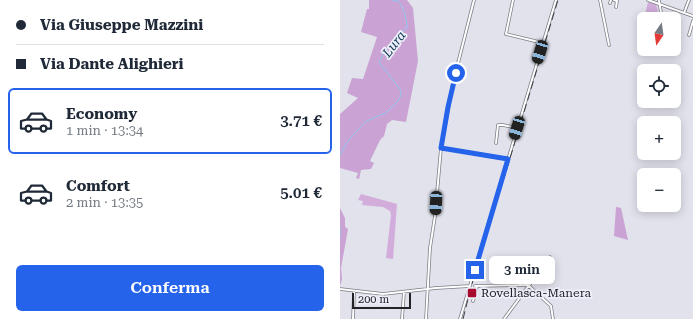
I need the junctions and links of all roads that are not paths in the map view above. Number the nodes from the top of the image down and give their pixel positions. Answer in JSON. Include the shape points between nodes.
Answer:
{"nodes":[{"id":1,"x":474,"y":0,"type":"edge"},
{"id":2,"x":513,"y":0,"type":"edge"},
{"id":3,"x":556,"y":0,"type":"edge"},
{"id":4,"x":600,"y":0,"type":"edge"},
{"id":5,"x":611,"y":0,"type":"edge"},
{"id":6,"x":614,"y":0,"type":"edge"},
{"id":7,"x":648,"y":0,"type":"edge"},
{"id":8,"x":659,"y":0,"type":"edge"},
{"id":9,"x":689,"y":0,"type":"edge"},
{"id":10,"x":610,"y":3,"type":"dead end"},
{"id":11,"x":660,"y":4,"type":"junction"},
{"id":12,"x":616,"y":7,"type":"dead end"},
{"id":13,"x":661,"y":12,"type":"edge"},
{"id":14,"x":684,"y":13,"type":"junction"},
{"id":15,"x":693,"y":16,"type":"edge"},
{"id":16,"x":693,"y":21,"type":"edge"},
{"id":17,"x":689,"y":35,"type":"dead end"},
{"id":18,"x":543,"y":43,"type":"junction"},
{"id":19,"x":609,"y":45,"type":"dead end"},
{"id":20,"x":517,"y":128,"type":"junction"},
{"id":21,"x":496,"y":143,"type":"dead end"},
{"id":22,"x":441,"y":148,"type":"junction"},
{"id":23,"x":508,"y":159,"type":"junction"},
{"id":24,"x":550,"y":257,"type":"dead end"},
{"id":25,"x":522,"y":262,"type":"dead end"},
{"id":26,"x":520,"y":285,"type":"junction"},
{"id":27,"x":470,"y":286,"type":"junction"},
{"id":28,"x":528,"y":286,"type":"junction"},
{"id":29,"x":340,"y":289,"type":"edge"},
{"id":30,"x":428,"y":289,"type":"junction"},
{"id":31,"x":354,"y":291,"type":"junction"},
{"id":32,"x":404,"y":292,"type":"junction"},
{"id":33,"x":473,"y":302,"type":"dead end"},
{"id":34,"x":353,"y":319,"type":"edge"},
{"id":35,"x":402,"y":319,"type":"edge"},
{"id":36,"x":426,"y":319,"type":"edge"},
{"id":37,"x":460,"y":319,"type":"edge"},
{"id":38,"x":504,"y":319,"type":"edge"},
{"id":39,"x":552,"y":319,"type":"edge"}],
"edges":[{"from":1,"to":22,"type":"street","via":[[452,89]]},
{"from":2,"to":18,"type":"street","via":[[506,34]]},
{"from":3,"to":18,"type":"street"},
{"from":4,"to":19,"type":"street"},
{"from":5,"to":10,"type":"street"},
{"from":6,"to":12,"type":"street","via":[[617,1]]},
{"from":7,"to":11,"type":"street"},
{"from":8,"to":11,"type":"street"},
{"from":9,"to":14,"type":"street"},
{"from":11,"to":13,"type":"street"},
{"from":11,"to":14,"type":"street"},
{"from":14,"to":15,"type":"street"},
{"from":16,"to":17,"type":"street"},
{"from":18,"to":20,"type":"street"},
{"from":20,"to":21,"type":"street","via":[[498,125]]},
{"from":20,"to":23,"type":"street"},
{"from":22,"to":23,"type":"street"},
{"from":22,"to":30,"type":"street"},
{"from":23,"to":27,"type":"street"},
{"from":24,"to":28,"type":"street"},
{"from":25,"to":26,"type":"street"},
{"from":26,"to":28,"type":"street"},
{"from":26,"to":33,"type":"street","via":[[476,286]]},
{"from":27,"to":30,"type":"street"},
{"from":27,"to":37,"type":"street"},
{"from":28,"to":38,"type":"street"},
{"from":28,"to":39,"type":"street","via":[[551,306]]},
{"from":29,"to":31,"type":"street"},
{"from":30,"to":32,"type":"street"},
{"from":30,"to":36,"type":"street"},
{"from":31,"to":32,"type":"street","via":[[383,294]]},
{"from":31,"to":34,"type":"street"},
{"from":32,"to":35,"type":"street"}]}
